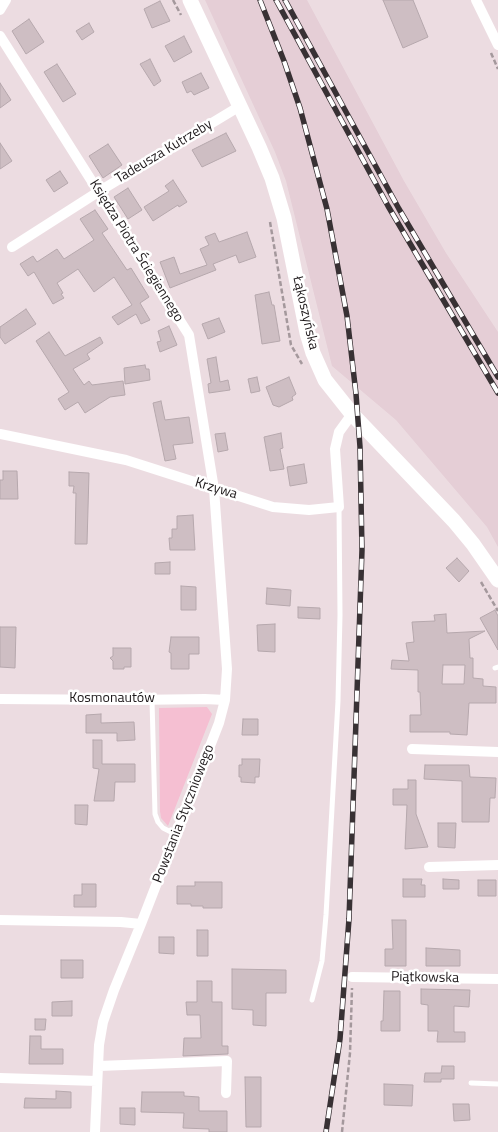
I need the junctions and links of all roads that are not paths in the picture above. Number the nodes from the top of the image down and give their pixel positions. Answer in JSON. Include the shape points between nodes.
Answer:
{"nodes":[{"id":1,"x":6,"y":0,"type":"edge"},
{"id":2,"x":190,"y":0,"type":"edge"},
{"id":3,"x":476,"y":0,"type":"edge"},
{"id":4,"x":0,"y":10,"type":"edge"},
{"id":5,"x":0,"y":36,"type":"edge"},
{"id":6,"x":498,"y":45,"type":"edge"},
{"id":7,"x":240,"y":106,"type":"junction"},
{"id":8,"x":98,"y":192,"type":"junction"},
{"id":9,"x":12,"y":247,"type":"dead end"},
{"id":10,"x":352,"y":414,"type":"junction"},
{"id":11,"x":0,"y":434,"type":"edge"},
{"id":12,"x":214,"y":489,"type":"junction"},
{"id":13,"x":338,"y":507,"type":"junction"},
{"id":14,"x":498,"y":580,"type":"edge"},
{"id":15,"x":0,"y":699,"type":"edge"},
{"id":16,"x":152,"y":700,"type":"junction"},
{"id":17,"x":225,"y":700,"type":"junction"},
{"id":18,"x":412,"y":749,"type":"dead end"},
{"id":19,"x":498,"y":752,"type":"edge"},
{"id":20,"x":175,"y":834,"type":"junction"},
{"id":21,"x":498,"y":865,"type":"edge"},
{"id":22,"x":429,"y":867,"type":"dead end"},
{"id":23,"x":0,"y":920,"type":"edge"},
{"id":24,"x":141,"y":924,"type":"junction"},
{"id":25,"x":352,"y":977,"type":"road end"},
{"id":26,"x":498,"y":979,"type":"edge"},
{"id":27,"x":312,"y":1000,"type":"dead end"},
{"id":28,"x":98,"y":1066,"type":"junction"},
{"id":29,"x":0,"y":1078,"type":"edge"},
{"id":30,"x":97,"y":1081,"type":"junction"},
{"id":31,"x":471,"y":1083,"type":"dead end"},
{"id":32,"x":498,"y":1084,"type":"edge"},
{"id":33,"x":226,"y":1093,"type":"dead end"},
{"id":34,"x":95,"y":1132,"type":"edge"}],
"edges":[{"from":1,"to":4,"type":"street"},
{"from":2,"to":7,"type":"street","name":"Łąkoszyńska"},
{"from":3,"to":6,"type":"street"},
{"from":5,"to":8,"type":"street","name":"Księdza Piotra Ściegiennego"},
{"from":7,"to":8,"type":"street","name":"Tadeusza Kutrzeby"},
{"from":7,"to":10,"type":"street","name":"Łąkoszyńska","via":[[272,178],[284,218],[313,353],[329,388]]},
{"from":8,"to":9,"type":"street","name":"Tadeusza Kutrzeby"},
{"from":8,"to":12,"type":"street","name":"Księdza Piotra Ściegiennego","via":[[189,335]]},
{"from":10,"to":13,"type":"street","via":[[339,432],[335,449]]},
{"from":10,"to":14,"type":"street","name":"Łąkoszyńska","via":[[454,521]]},
{"from":11,"to":12,"type":"street","name":"Krzywa","via":[[126,460]]},
{"from":12,"to":13,"type":"street","name":"Krzywa","via":[[273,507],[309,510]]},
{"from":12,"to":17,"type":"street","name":"Powstania Styczniowego","via":[[227,669]]},
{"from":13,"to":27,"type":"lane","via":[[338,701],[326,916],[322,962]]},
{"from":15,"to":16,"type":"street","name":"Kosmonautów"},
{"from":16,"to":17,"type":"street","name":"Kosmonautów"},
{"from":16,"to":20,"type":"lane","via":[[155,814],[163,828]]},
{"from":17,"to":20,"type":"street","name":"Powstania Styczniowego"},
{"from":18,"to":19,"type":"street"},
{"from":20,"to":24,"type":"street","name":"Powstania Styczniowego"},
{"from":21,"to":22,"type":"street"},
{"from":23,"to":24,"type":"street"},
{"from":24,"to":28,"type":"street","name":"Powstania Styczniowego","via":[[103,1022]]},
{"from":25,"to":26,"type":"street","name":"Piątkowska"},
{"from":28,"to":30,"type":"street","name":"Powstania Styczniowego"},
{"from":28,"to":33,"type":"street","via":[[227,1061]]},
{"from":29,"to":30,"type":"street"},
{"from":30,"to":34,"type":"street","name":"Powstania Styczniowego"},
{"from":31,"to":32,"type":"lane"}]}
